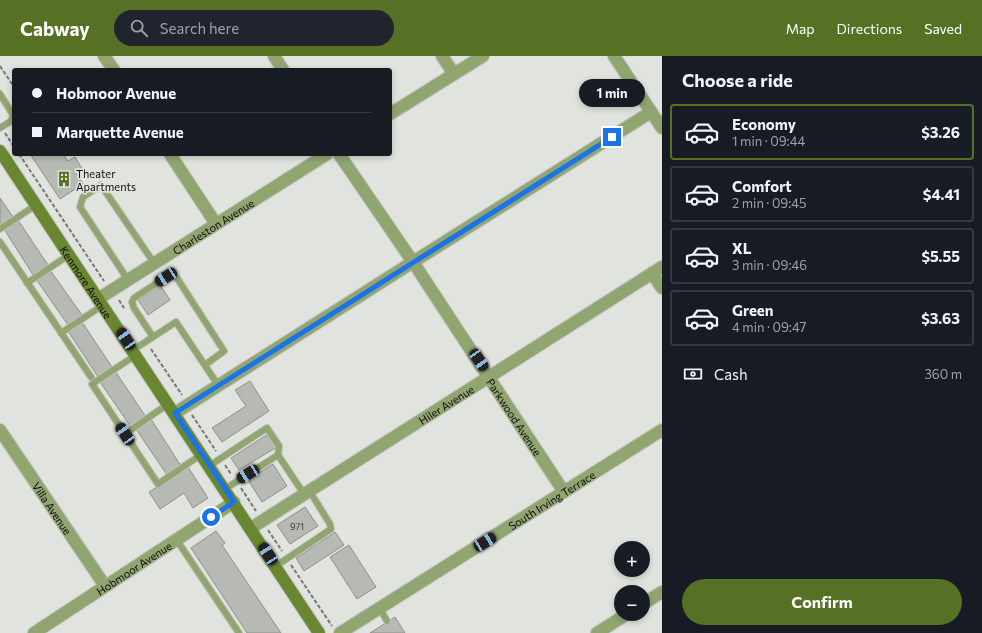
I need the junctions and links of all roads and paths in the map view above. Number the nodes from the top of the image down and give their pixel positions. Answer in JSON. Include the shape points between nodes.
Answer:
{"nodes":[{"id":1,"x":104,"y":56,"type":"edge"},
{"id":2,"x":274,"y":56,"type":"edge"},
{"id":3,"x":442,"y":56,"type":"edge"},
{"id":4,"x":483,"y":56,"type":"edge"},
{"id":5,"x":614,"y":56,"type":"edge"},
{"id":6,"x":0,"y":66,"type":"edge"},
{"id":7,"x":113,"y":68,"type":"edge"},
{"id":8,"x":282,"y":68,"type":"edge"},
{"id":9,"x":454,"y":74,"type":"junction"},
{"id":10,"x":12,"y":84,"type":"edge"},
{"id":11,"x":0,"y":94,"type":"edge"},
{"id":12,"x":651,"y":112,"type":"junction"},
{"id":13,"x":392,"y":113,"type":"edge"},
{"id":14,"x":1,"y":128,"type":"edge"},
{"id":15,"x":662,"y":128,"type":"edge"},
{"id":16,"x":12,"y":144,"type":"edge"},
{"id":17,"x":1,"y":153,"type":"edge"},
{"id":18,"x":20,"y":156,"type":"edge"},
{"id":19,"x":171,"y":156,"type":"edge"},
{"id":20,"x":324,"y":156,"type":"edge"},
{"id":21,"x":340,"y":156,"type":"edge"},
{"id":22,"x":36,"y":205,"type":"junction"},
{"id":23,"x":216,"y":224,"type":"junction"},
{"id":24,"x":0,"y":228,"type":"edge"},
{"id":25,"x":0,"y":242,"type":"edge"},
{"id":26,"x":69,"y":254,"type":"junction"},
{"id":27,"x":412,"y":262,"type":"junction"},
{"id":28,"x":154,"y":263,"type":"junction"},
{"id":29,"x":657,"y":270,"type":"edge"},
{"id":30,"x":128,"y":280,"type":"junction"},
{"id":31,"x":105,"y":281,"type":"dead end"},
{"id":32,"x":27,"y":283,"type":"junction"},
{"id":33,"x":662,"y":288,"type":"edge"},
{"id":34,"x":101,"y":302,"type":"junction"},
{"id":35,"x":61,"y":333,"type":"junction"},
{"id":36,"x":153,"y":337,"type":"junction"},
{"id":37,"x":134,"y":352,"type":"junction"},
{"id":38,"x":205,"y":365,"type":"junction"},
{"id":39,"x":91,"y":377,"type":"dead end"},
{"id":40,"x":490,"y":377,"type":"junction"},
{"id":41,"x":218,"y":385,"type":"junction"},
{"id":42,"x":172,"y":409,"type":"junction"},
{"id":43,"x":0,"y":430,"type":"edge"},
{"id":44,"x":662,"y":430,"type":"edge"},
{"id":45,"x":125,"y":434,"type":"junction"},
{"id":46,"x":202,"y":454,"type":"junction"},
{"id":47,"x":278,"y":455,"type":"junction"},
{"id":48,"x":209,"y":466,"type":"junction"},
{"id":49,"x":225,"y":489,"type":"junction"},
{"id":50,"x":307,"y":492,"type":"junction"},
{"id":51,"x":564,"y":492,"type":"junction"},
{"id":52,"x":234,"y":502,"type":"junction"},
{"id":53,"x":251,"y":528,"type":"junction"},
{"id":54,"x":268,"y":529,"type":"dead end"},
{"id":55,"x":176,"y":539,"type":"junction"},
{"id":56,"x":287,"y":559,"type":"junction"},
{"id":57,"x":276,"y":566,"type":"junction"},
{"id":58,"x":105,"y":586,"type":"junction"},
{"id":59,"x":662,"y":592,"type":"edge"},
{"id":60,"x":650,"y":600,"type":"edge"},
{"id":61,"x":379,"y":608,"type":"junction"},
{"id":62,"x":388,"y":621,"type":"dead end"},
{"id":63,"x":615,"y":621,"type":"edge"},
{"id":64,"x":336,"y":629,"type":"edge"},
{"id":65,"x":34,"y":633,"type":"edge"},
{"id":66,"x":239,"y":633,"type":"edge"},
{"id":67,"x":319,"y":633,"type":"edge"},
{"id":68,"x":596,"y":633,"type":"edge"}],
"edges":[{"from":1,"to":7,"type":"street"},
{"from":2,"to":8,"type":"street"},
{"from":3,"to":9,"type":"street"},
{"from":4,"to":9,"type":"street"},
{"from":5,"to":12,"type":"street"},
{"from":6,"to":10,"type":"path"},
{"from":9,"to":13,"type":"street"},
{"from":11,"to":14,"type":"lane","via":[[12,114],[11,121]]},
{"from":12,"to":15,"type":"street"},
{"from":12,"to":27,"type":"street"},
{"from":14,"to":16,"type":"path"},
{"from":17,"to":22,"type":"main road","name":"Kenmore Avenue"},
{"from":18,"to":31,"type":"path","name":"Kenmore Avenue"},
{"from":19,"to":23,"type":"street"},
{"from":20,"to":23,"type":"street","name":"Charleston Avenue"},
{"from":21,"to":27,"type":"street","name":"Parkwood Avenue"},
{"from":22,"to":24,"type":"lane"},
{"from":22,"to":26,"type":"main road","name":"Kenmore Avenue"},
{"from":23,"to":28,"type":"street","name":"Charleston Avenue"},
{"from":25,"to":32,"type":"lane"},
{"from":26,"to":32,"type":"lane"},
{"from":26,"to":34,"type":"main road","name":"Kenmore Avenue"},
{"from":27,"to":40,"type":"street","name":"Parkwood Avenue"},
{"from":27,"to":41,"type":"street"},
{"from":28,"to":30,"type":"street","name":"Charleston Avenue"},
{"from":28,"to":30,"type":"lane","via":[[101,185],[83,197],[80,207]]},
{"from":29,"to":33,"type":"street"},
{"from":29,"to":40,"type":"street","name":"Hiler Avenue"},
{"from":30,"to":34,"type":"street","name":"Charleston Avenue"},
{"from":32,"to":35,"type":"lane"},
{"from":34,"to":35,"type":"lane"},
{"from":34,"to":37,"type":"main road","name":"Kenmore Avenue"},
{"from":35,"to":39,"type":"lane"},
{"from":36,"to":37,"type":"lane"},
{"from":36,"to":38,"type":"lane","via":[[176,322]]},
{"from":36,"to":38,"type":"lane","via":[[132,302],[134,298],[166,277],[177,278],[224,351]]},
{"from":37,"to":42,"type":"main road","name":"Kenmore Avenue"},
{"from":37,"to":45,"type":"lane","via":[[92,384]]},
{"from":38,"to":41,"type":"lane"},
{"from":40,"to":50,"type":"street","name":"Hiler Avenue"},
{"from":40,"to":51,"type":"street","name":"Parkwood Avenue"},
{"from":41,"to":42,"type":"street"},
{"from":42,"to":45,"type":"lane"},
{"from":42,"to":46,"type":"main road","name":"Kenmore Avenue"},
{"from":43,"to":58,"type":"street","name":"Villa Avenue"},
{"from":44,"to":51,"type":"street","name":"South Irving Terrace"},
{"from":45,"to":46,"type":"lane","via":[[158,484]]},
{"from":46,"to":48,"type":"main road","name":"Kenmore Avenue"},
{"from":47,"to":48,"type":"lane","via":[[279,446],[267,428]]},
{"from":47,"to":49,"type":"lane"},
{"from":47,"to":50,"type":"lane"},
{"from":48,"to":49,"type":"main road","name":"Kenmore Avenue"},
{"from":49,"to":52,"type":"main road","name":"Kenmore Avenue"},
{"from":50,"to":53,"type":"street","name":"Hiler Avenue"},
{"from":50,"to":56,"type":"lane","via":[[331,529]]},
{"from":51,"to":61,"type":"street","name":"South Irving Terrace"},
{"from":52,"to":53,"type":"main road","name":"Kenmore Avenue"},
{"from":52,"to":55,"type":"street","name":"Hobmoor Avenue"},
{"from":53,"to":57,"type":"main road","name":"Kenmore Avenue"},
{"from":54,"to":56,"type":"path"},
{"from":55,"to":58,"type":"street","name":"Hobmoor Avenue"},
{"from":55,"to":66,"type":"lane"},
{"from":56,"to":57,"type":"lane"},
{"from":56,"to":64,"type":"path"},
{"from":57,"to":67,"type":"main road","name":"Kenmore Avenue"},
{"from":58,"to":65,"type":"street","name":"Hobmoor Avenue"},
{"from":59,"to":60,"type":"street"},
{"from":61,"to":62,"type":"lane"},
{"from":61,"to":64,"type":"street","name":"South Irving Terrace"},
{"from":63,"to":68,"type":"street"}]}
